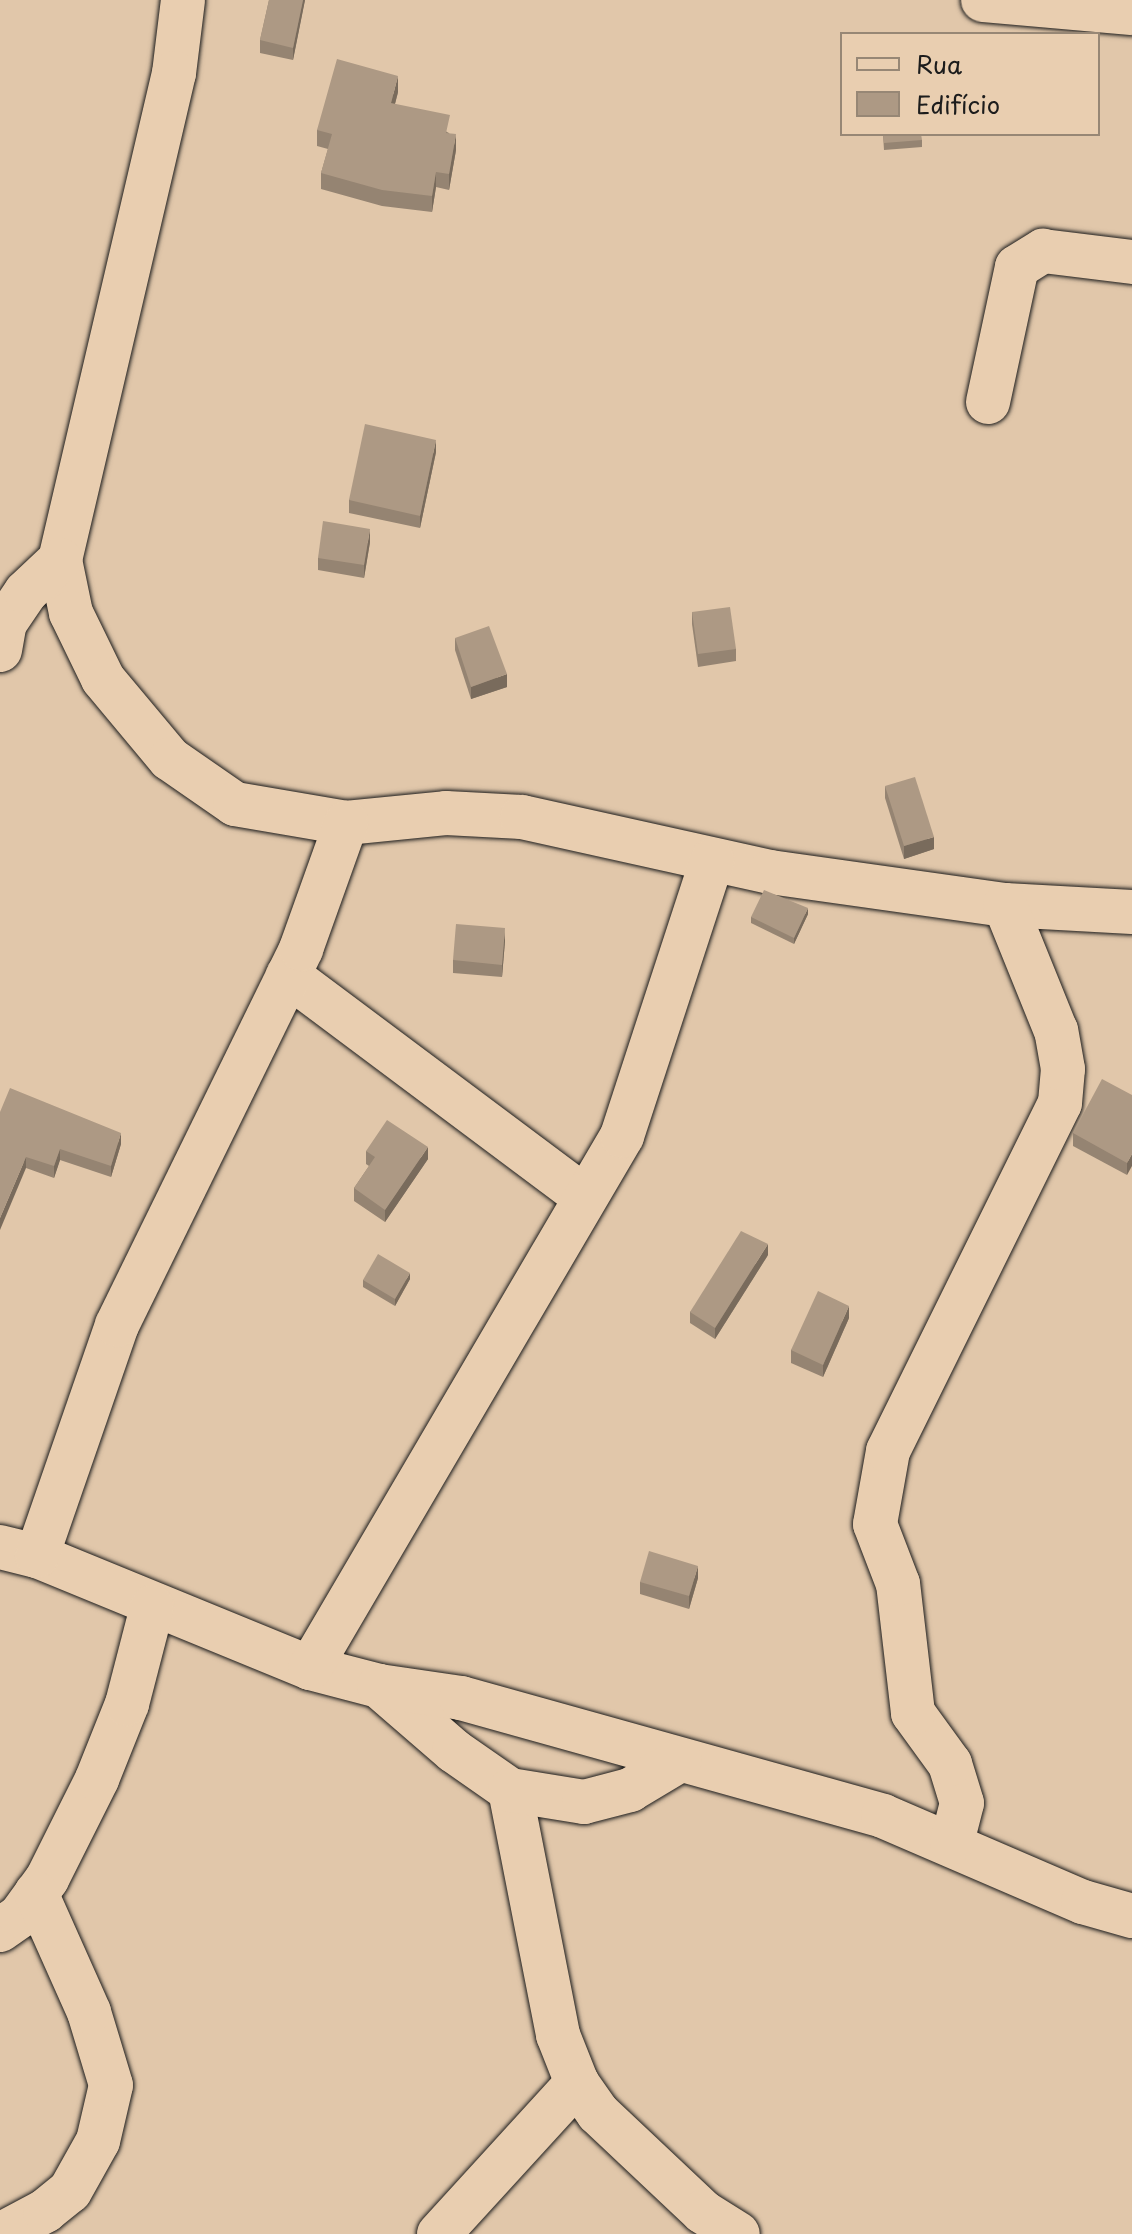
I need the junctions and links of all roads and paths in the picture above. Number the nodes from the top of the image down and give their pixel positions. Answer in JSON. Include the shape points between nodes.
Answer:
{"nodes":[{"id":1,"x":183,"y":0,"type":"edge"},
{"id":2,"x":983,"y":0,"type":"edge"},
{"id":3,"x":1132,"y":13,"type":"edge"},
{"id":4,"x":1132,"y":262,"type":"edge"},
{"id":5,"x":988,"y":402,"type":"dead end"},
{"id":6,"x":60,"y":560,"type":"junction"},
{"id":7,"x":0,"y":650,"type":"edge"},
{"id":8,"x":346,"y":823,"type":"junction"},
{"id":9,"x":712,"y":860,"type":"junction"},
{"id":10,"x":1005,"y":905,"type":"junction"},
{"id":11,"x":1132,"y":912,"type":"edge"},
{"id":12,"x":288,"y":975,"type":"junction"},
{"id":13,"x":585,"y":1197,"type":"junction"},
{"id":14,"x":19,"y":1552,"type":"edge"},
{"id":15,"x":152,"y":1607,"type":"junction"},
{"id":16,"x":310,"y":1668,"type":"junction"},
{"id":17,"x":379,"y":1686,"type":"junction"},
{"id":18,"x":680,"y":1760,"type":"junction"},
{"id":19,"x":510,"y":1790,"type":"junction"},
{"id":20,"x":952,"y":1842,"type":"junction"},
{"id":21,"x":36,"y":1893,"type":"junction"},
{"id":22,"x":1132,"y":1916,"type":"edge"},
{"id":23,"x":0,"y":1930,"type":"edge"},
{"id":24,"x":577,"y":2083,"type":"junction"},
{"id":25,"x":2,"y":2234,"type":"edge"},
{"id":26,"x":439,"y":2234,"type":"edge"},
{"id":27,"x":738,"y":2234,"type":"edge"}],
"edges":[{"from":1,"to":6,"type":"street","via":[[174,73]]},
{"from":2,"to":3,"type":"street"},
{"from":4,"to":5,"type":"street","via":[[1043,251],[1017,267]]},
{"from":6,"to":7,"type":"street","via":[[12,613]]},
{"from":6,"to":8,"type":"street","via":[[71,613],[103,679],[170,759],[235,804]]},
{"from":8,"to":9,"type":"street","via":[[446,813],[522,817]]},
{"from":8,"to":12,"type":"street"},
{"from":9,"to":10,"type":"street"},
{"from":9,"to":13,"type":"street","via":[[622,1136]]},
{"from":10,"to":11,"type":"street"},
{"from":10,"to":20,"type":"street","via":[[1056,1031],[1063,1069],[1060,1103],[888,1451],[875,1524],[898,1584],[913,1713],[950,1764],[962,1803]]},
{"from":12,"to":13,"type":"street"},
{"from":12,"to":14,"type":"street","via":[[117,1325]]},
{"from":13,"to":16,"type":"street"},
{"from":14,"to":15,"type":"street"},
{"from":15,"to":16,"type":"street"},
{"from":15,"to":21,"type":"street","via":[[127,1704],[97,1779]]},
{"from":16,"to":17,"type":"street"},
{"from":17,"to":18,"type":"street","via":[[461,1698]]},
{"from":17,"to":19,"type":"street","via":[[454,1751]]},
{"from":18,"to":19,"type":"street","via":[[630,1790],[584,1802]]},
{"from":18,"to":20,"type":"street","via":[[883,1816]]},
{"from":19,"to":24,"type":"street","via":[[558,2035]]},
{"from":20,"to":22,"type":"street","via":[[1083,1902]]},
{"from":21,"to":23,"type":"street","via":[[20,1916]]},
{"from":21,"to":25,"type":"street","via":[[89,2012],[111,2085],[98,2141],[70,2191]]},
{"from":24,"to":26,"type":"street"},
{"from":24,"to":27,"type":"street","via":[[598,2113],[703,2212]]}]}
